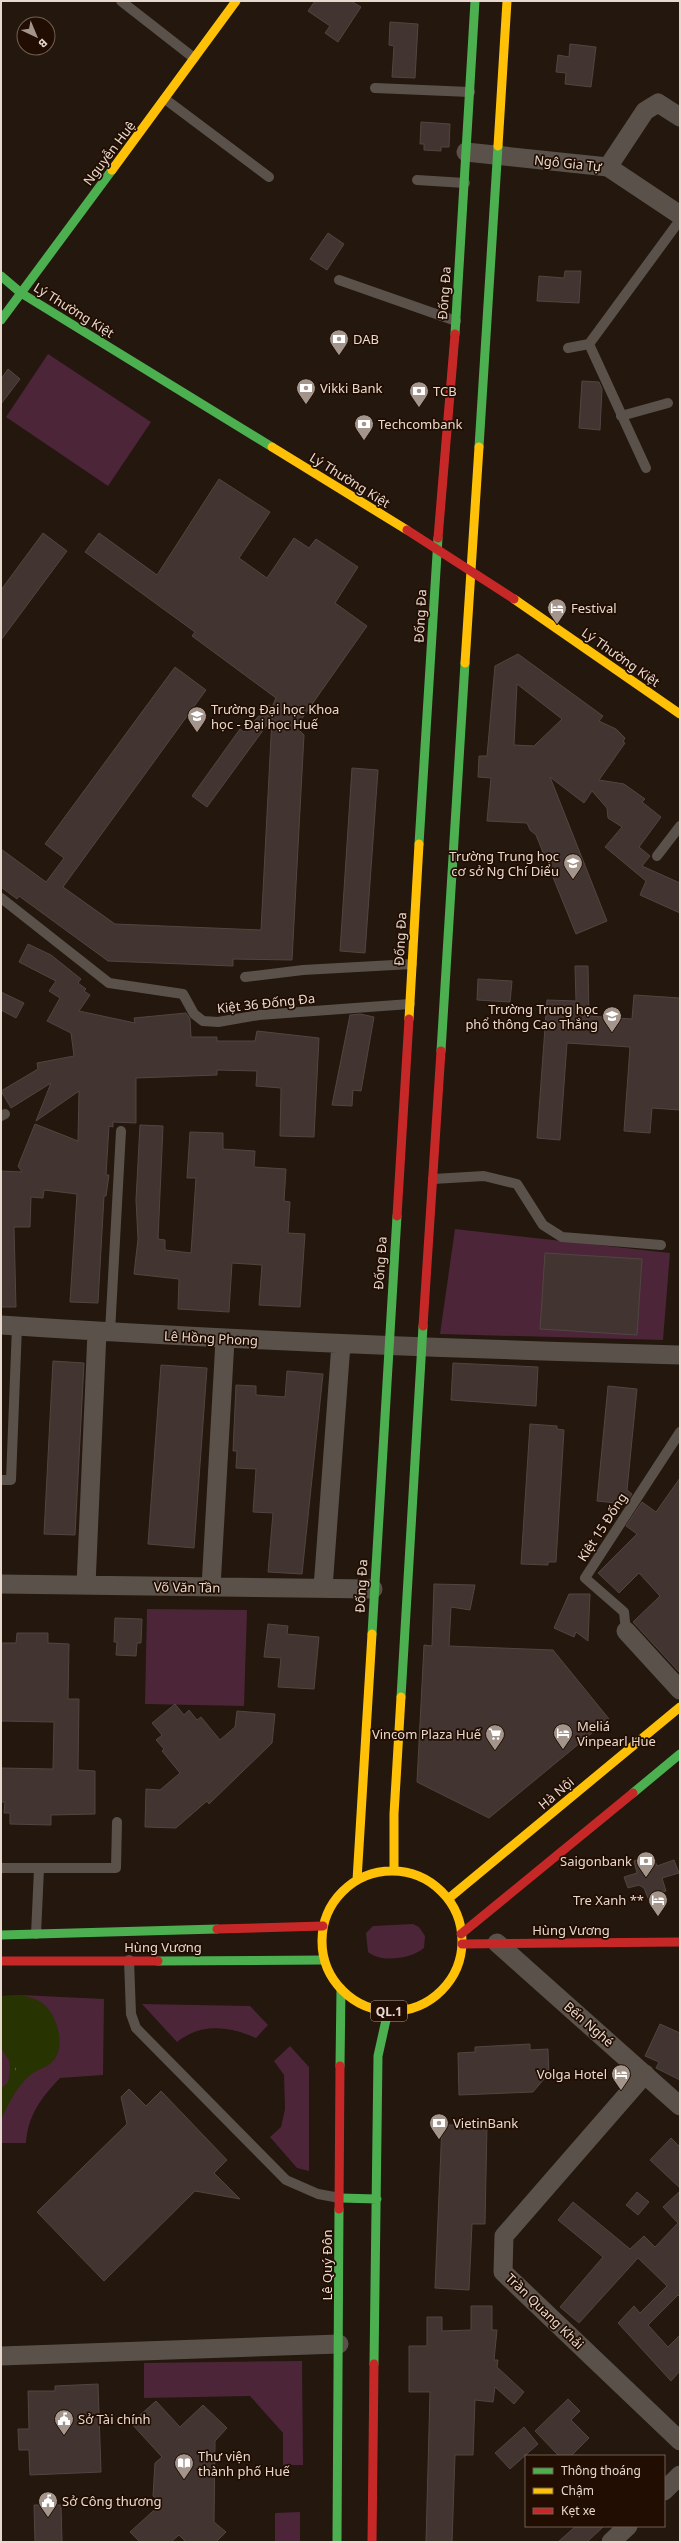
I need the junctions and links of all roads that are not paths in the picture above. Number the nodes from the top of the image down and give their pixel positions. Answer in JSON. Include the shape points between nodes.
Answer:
{"nodes":[{"id":1,"x":121,"y":1,"type":"edge"},
{"id":2,"x":236,"y":1,"type":"edge"},
{"id":3,"x":475,"y":1,"type":"edge"},
{"id":4,"x":507,"y":1,"type":"edge"},
{"id":5,"x":194,"y":58,"type":"junction"},
{"id":6,"x":375,"y":88,"type":"dead end"},
{"id":7,"x":470,"y":92,"type":"junction"},
{"id":8,"x":165,"y":99,"type":"junction"},
{"id":9,"x":680,"y":117,"type":"edge"},
{"id":10,"x":466,"y":152,"type":"junction"},
{"id":11,"x":496,"y":155,"type":"junction"},
{"id":12,"x":608,"y":167,"type":"junction"},
{"id":13,"x":270,"y":177,"type":"dead end"},
{"id":14,"x":417,"y":180,"type":"dead end"},
{"id":15,"x":464,"y":183,"type":"junction"},
{"id":16,"x":680,"y":215,"type":"edge"},
{"id":17,"x":680,"y":220,"type":"edge"},
{"id":18,"x":1,"y":276,"type":"edge"},
{"id":19,"x":339,"y":280,"type":"dead end"},
{"id":20,"x":21,"y":293,"type":"junction"},
{"id":21,"x":1,"y":320,"type":"edge"},
{"id":22,"x":456,"y":321,"type":"junction"},
{"id":23,"x":589,"y":344,"type":"junction"},
{"id":24,"x":568,"y":348,"type":"dead end"},
{"id":25,"x":668,"y":403,"type":"dead end"},
{"id":26,"x":621,"y":416,"type":"junction"},
{"id":27,"x":646,"y":468,"type":"dead end"},
{"id":28,"x":437,"y":549,"type":"junction"},
{"id":29,"x":472,"y":570,"type":"junction"},
{"id":30,"x":680,"y":714,"type":"edge"},
{"id":31,"x":680,"y":826,"type":"edge"},
{"id":32,"x":657,"y":856,"type":"dead end"},
{"id":33,"x":1,"y":898,"type":"edge"},
{"id":34,"x":412,"y":964,"type":"junction"},
{"id":35,"x":245,"y":977,"type":"dead end"},
{"id":36,"x":410,"y":1004,"type":"junction"},
{"id":37,"x":121,"y":1131,"type":"dead end"},
{"id":38,"x":433,"y":1179,"type":"junction"},
{"id":39,"x":662,"y":1245,"type":"dead end"},
{"id":40,"x":9,"y":1326,"type":"edge"},
{"id":41,"x":103,"y":1332,"type":"junction"},
{"id":42,"x":225,"y":1340,"type":"junction"},
{"id":43,"x":341,"y":1344,"type":"junction"},
{"id":44,"x":388,"y":1347,"type":"junction"},
{"id":45,"x":421,"y":1349,"type":"junction"},
{"id":46,"x":680,"y":1355,"type":"edge"},
{"id":47,"x":680,"y":1432,"type":"edge"},
{"id":48,"x":1,"y":1480,"type":"edge"},
{"id":49,"x":1,"y":1584,"type":"edge"},
{"id":50,"x":86,"y":1585,"type":"junction"},
{"id":51,"x":211,"y":1587,"type":"junction"},
{"id":52,"x":323,"y":1588,"type":"junction"},
{"id":53,"x":373,"y":1589,"type":"junction"},
{"id":54,"x":626,"y":1631,"type":"joint"},
{"id":55,"x":680,"y":1690,"type":"edge"},
{"id":56,"x":680,"y":1707,"type":"edge"},
{"id":57,"x":680,"y":1754,"type":"edge"},
{"id":58,"x":117,"y":1822,"type":"dead end"},
{"id":59,"x":1,"y":1868,"type":"edge"},
{"id":60,"x":39,"y":1869,"type":"junction"},
{"id":61,"x":394,"y":1871,"type":"junction"},
{"id":62,"x":357,"y":1880,"type":"junction"},
{"id":63,"x":448,"y":1899,"type":"junction"},
{"id":64,"x":323,"y":1926,"type":"junction"},
{"id":65,"x":36,"y":1934,"type":"junction"},
{"id":66,"x":462,"y":1934,"type":"junction"},
{"id":67,"x":1,"y":1935,"type":"edge"},
{"id":68,"x":680,"y":1942,"type":"edge"},
{"id":69,"x":497,"y":1943,"type":"junction"},
{"id":70,"x":462,"y":1944,"type":"junction"},
{"id":71,"x":129,"y":1960,"type":"junction"},
{"id":72,"x":324,"y":1960,"type":"junction"},
{"id":73,"x":1,"y":1961,"type":"edge"},
{"id":74,"x":340,"y":1989,"type":"junction"},
{"id":75,"x":388,"y":2011,"type":"junction"},
{"id":76,"x":645,"y":2074,"type":"junction"},
{"id":77,"x":680,"y":2106,"type":"edge"},
{"id":78,"x":340,"y":2198,"type":"junction"},
{"id":79,"x":377,"y":2199,"type":"junction"},
{"id":80,"x":339,"y":2344,"type":"junction"},
{"id":81,"x":1,"y":2356,"type":"edge"},
{"id":82,"x":680,"y":2441,"type":"edge"},
{"id":83,"x":680,"y":2475,"type":"edge"},
{"id":84,"x":665,"y":2490,"type":"edge"},
{"id":85,"x":627,"y":2527,"type":"edge"},
{"id":86,"x":337,"y":2542,"type":"edge"},
{"id":87,"x":372,"y":2542,"type":"edge"},
{"id":88,"x":611,"y":2542,"type":"edge"}],
"edges":[{"from":1,"to":5,"type":"lane"},
{"from":2,"to":5,"type":"street","name":"Nguyễn Huệ"},
{"from":3,"to":7,"type":"street","name":"Đống Đa"},
{"from":4,"to":11,"type":"street"},
{"from":5,"to":8,"type":"street","name":"Nguyễn Huệ"},
{"from":6,"to":7,"type":"lane"},
{"from":7,"to":10,"type":"street","name":"Đống Đa"},
{"from":8,"to":13,"type":"lane"},
{"from":8,"to":20,"type":"street","name":"Nguyễn Huệ"},
{"from":9,"to":12,"type":"street","via":[[658,103],[651,105]]},
{"from":10,"to":11,"type":"street","name":"Ngô Gia Tự"},
{"from":10,"to":15,"type":"street","name":"Đống Đa"},
{"from":11,"to":12,"type":"street","name":"Ngô Gia Tự"},
{"from":11,"to":29,"type":"street"},
{"from":12,"to":16,"type":"street","name":"Ngô Gia Tự"},
{"from":14,"to":15,"type":"lane"},
{"from":15,"to":22,"type":"street","name":"Đống Đa"},
{"from":17,"to":23,"type":"lane"},
{"from":18,"to":20,"type":"street","name":"Lý Thường Kiệt"},
{"from":19,"to":22,"type":"lane"},
{"from":20,"to":21,"type":"street","name":"Nguyễn Huệ"},
{"from":20,"to":28,"type":"street","name":"Lý Thường Kiệt"},
{"from":22,"to":28,"type":"street","name":"Đống Đa"},
{"from":23,"to":24,"type":"lane"},
{"from":23,"to":26,"type":"lane"},
{"from":25,"to":26,"type":"lane"},
{"from":26,"to":27,"type":"lane"},
{"from":28,"to":29,"type":"street","name":"Lý Thường Kiệt"},
{"from":28,"to":34,"type":"street","name":"Đống Đa"},
{"from":29,"to":30,"type":"street","name":"Lý Thường Kiệt"},
{"from":29,"to":38,"type":"street"},
{"from":31,"to":32,"type":"lane"},
{"from":33,"to":36,"type":"lane","name":"Kiệt 36 Đống Đa","via":[[109,983],[183,994],[194,1014],[203,1021],[218,1022],[259,1015]]},
{"from":34,"to":35,"type":"lane","via":[[303,970]]},
{"from":34,"to":36,"type":"street","name":"Đống Đa"},
{"from":36,"to":44,"type":"street","name":"Đống Đa"},
{"from":37,"to":41,"type":"lane"},
{"from":38,"to":39,"type":"lane","via":[[484,1176],[517,1184],[543,1226],[562,1237]]},
{"from":38,"to":45,"type":"street"},
{"from":40,"to":41,"type":"street","name":"Lê Hồng Phong"},
{"from":40,"to":48,"type":"lane","via":[[11,1480]]},
{"from":41,"to":42,"type":"street","name":"Lê Hồng Phong"},
{"from":41,"to":50,"type":"street"},
{"from":42,"to":43,"type":"street","name":"Lê Hồng Phong"},
{"from":42,"to":51,"type":"street"},
{"from":43,"to":44,"type":"street","name":"Lê Hồng Phong"},
{"from":43,"to":52,"type":"street"},
{"from":44,"to":45,"type":"street","name":"Lê Hồng Phong"},
{"from":44,"to":53,"type":"street","name":"Đống Đa"},
{"from":45,"to":46,"type":"street","name":"Lê Hồng Phong"},
{"from":45,"to":61,"type":"street","via":[[394,1814]]},
{"from":47,"to":54,"type":"lane","name":"Kiệt 15 Đống","via":[[585,1578],[624,1612]]},
{"from":49,"to":50,"type":"street","name":"Võ Văn Tần"},
{"from":50,"to":51,"type":"street","name":"Võ Văn Tần"},
{"from":51,"to":52,"type":"street","name":"Võ Văn Tần"},
{"from":52,"to":53,"type":"street","name":"Võ Văn Tần"},
{"from":53,"to":62,"type":"street","name":"Đống Đa"},
{"from":54,"to":55,"type":"street"},
{"from":56,"to":63,"type":"street","name":"Hà Nội"},
{"from":57,"to":66,"type":"street"},
{"from":58,"to":60,"type":"lane","via":[[116,1868]]},
{"from":59,"to":60,"type":"lane"},
{"from":60,"to":65,"type":"lane"},
{"from":61,"to":62,"type":"street","number":"QL.1","via":[[382,1871]]},
{"from":61,"to":63,"type":"street","number":"QL.1","via":[[433,1884]]},
{"from":62,"to":64,"type":"street","number":"QL.1","via":[[342,1892],[330,1908]]},
{"from":63,"to":66,"type":"street","number":"QL.1","via":[[459,1921]]},
{"from":64,"to":65,"type":"street","name":"Hùng Vương"},
{"from":64,"to":72,"type":"street","number":"QL.1"},
{"from":65,"to":67,"type":"street","name":"Hùng Vương"},
{"from":66,"to":70,"type":"street","number":"QL.1"},
{"from":68,"to":69,"type":"street","name":"Hùng Vương"},
{"from":69,"to":70,"type":"street","name":"Hùng Vương"},
{"from":69,"to":76,"type":"street","name":"Bến Nghé"},
{"from":70,"to":75,"type":"street","number":"QL.1","via":[[458,1962],[450,1979],[438,1993],[424,2003]]},
{"from":71,"to":72,"type":"street","name":"Hùng Vương"},
{"from":71,"to":73,"type":"street","name":"Hùng Vương"},
{"from":71,"to":78,"type":"lane","via":[[131,2014],[136,2028],[286,2180],[318,2194]]},
{"from":72,"to":74,"type":"street","number":"QL.1"},
{"from":74,"to":75,"type":"street","number":"QL.1","via":[[370,2007]]},
{"from":74,"to":78,"type":"street","name":"Lê Quý Đôn"},
{"from":75,"to":79,"type":"street","via":[[378,2056]]},
{"from":76,"to":77,"type":"street","name":"Bến Nghé"},
{"from":76,"to":82,"type":"street","name":"Trần Quang Khải","via":[[504,2236],[503,2272]]},
{"from":78,"to":79,"type":"street"},
{"from":78,"to":80,"type":"street","name":"Lê Quý Đôn"},
{"from":79,"to":87,"type":"street"},
{"from":80,"to":81,"type":"street"},
{"from":80,"to":86,"type":"street","name":"Lê Quý Đôn"},
{"from":83,"to":84,"type":"street"},
{"from":85,"to":88,"type":"street"}]}
